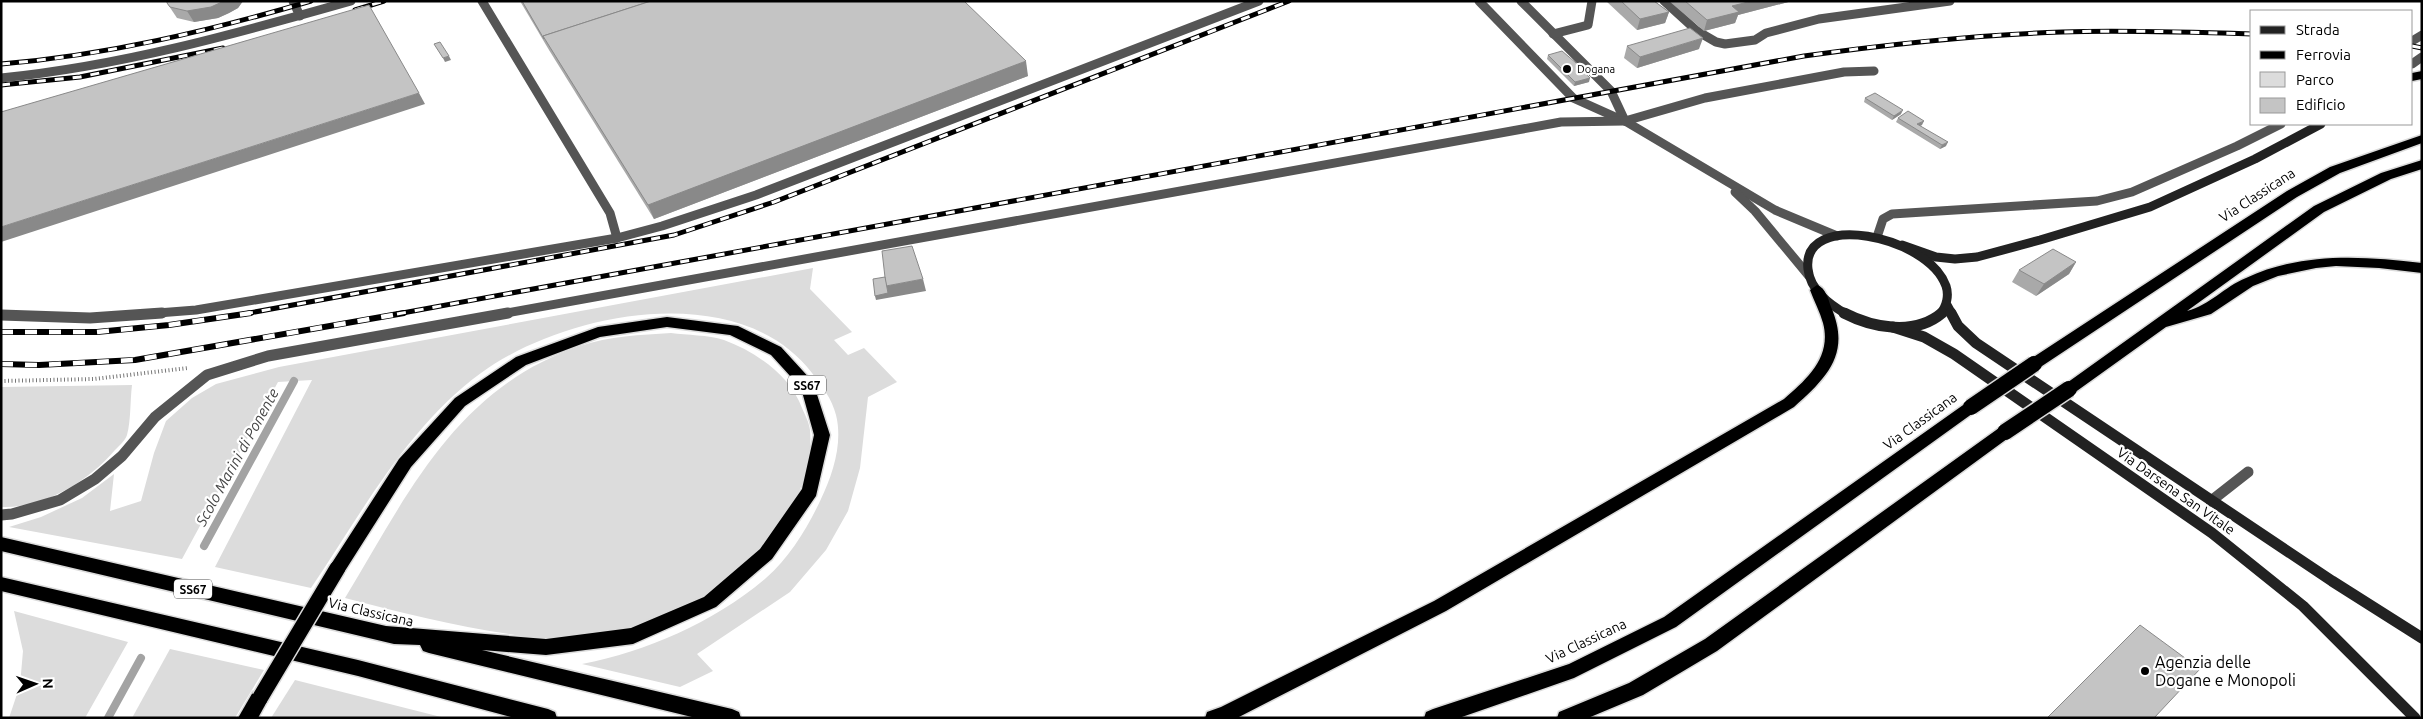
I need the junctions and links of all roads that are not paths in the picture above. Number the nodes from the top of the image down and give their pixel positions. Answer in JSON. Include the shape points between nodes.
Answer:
{"nodes":[{"id":1,"x":293,"y":1,"type":"edge"},
{"id":2,"x":351,"y":1,"type":"edge"},
{"id":3,"x":482,"y":1,"type":"edge"},
{"id":4,"x":1259,"y":1,"type":"edge"},
{"id":5,"x":1479,"y":1,"type":"edge"},
{"id":6,"x":1521,"y":1,"type":"edge"},
{"id":7,"x":1592,"y":1,"type":"edge"},
{"id":8,"x":1664,"y":1,"type":"edge"},
{"id":9,"x":1881,"y":1,"type":"edge"},
{"id":10,"x":1950,"y":1,"type":"edge"},
{"id":11,"x":1887,"y":8,"type":"junction"},
{"id":12,"x":300,"y":16,"type":"junction"},
{"id":13,"x":1553,"y":34,"type":"junction"},
{"id":14,"x":1874,"y":70,"type":"dead end"},
{"id":15,"x":1,"y":78,"type":"edge"},
{"id":16,"x":1626,"y":122,"type":"junction"},
{"id":17,"x":2279,"y":125,"type":"edge"},
{"id":18,"x":2319,"y":125,"type":"edge"},
{"id":19,"x":2422,"y":140,"type":"edge"},
{"id":20,"x":2422,"y":164,"type":"edge"},
{"id":21,"x":1723,"y":181,"type":"junction"},
{"id":22,"x":1837,"y":236,"type":"junction"},
{"id":23,"x":1877,"y":237,"type":"junction"},
{"id":24,"x":617,"y":238,"type":"junction"},
{"id":25,"x":1902,"y":245,"type":"junction"},
{"id":26,"x":2422,"y":268,"type":"edge"},
{"id":27,"x":1813,"y":283,"type":"junction"},
{"id":28,"x":1948,"y":305,"type":"junction"},
{"id":29,"x":1,"y":314,"type":"edge"},
{"id":30,"x":2154,"y":326,"type":"junction"},
{"id":31,"x":1892,"y":327,"type":"junction"},
{"id":32,"x":2248,"y":472,"type":"dead end"},
{"id":33,"x":2211,"y":500,"type":"junction"},
{"id":34,"x":1,"y":514,"type":"edge"},
{"id":35,"x":1,"y":544,"type":"edge"},
{"id":36,"x":1,"y":584,"type":"edge"},
{"id":37,"x":385,"y":634,"type":"junction"},
{"id":38,"x":2422,"y":638,"type":"edge"},
{"id":39,"x":247,"y":718,"type":"edge"},
{"id":40,"x":548,"y":718,"type":"edge"},
{"id":41,"x":732,"y":718,"type":"edge"},
{"id":42,"x":1214,"y":718,"type":"edge"},
{"id":43,"x":1433,"y":718,"type":"edge"},
{"id":44,"x":1566,"y":718,"type":"edge"},
{"id":45,"x":2415,"y":718,"type":"edge"}],
"edges":[{"from":1,"to":12,"type":"street"},
{"from":2,"to":12,"type":"street"},
{"from":3,"to":24,"type":"street","via":[[610,213]]},
{"from":4,"to":24,"type":"street","via":[[756,195]]},
{"from":5,"to":16,"type":"street","name":"Via Darsena San Vitale","via":[[1574,98]]},
{"from":6,"to":13,"type":"street"},
{"from":7,"to":13,"type":"street","via":[[1588,25]]},
{"from":8,"to":11,"type":"street","via":[[1697,31],[1725,44],[1755,40],[1766,33],[1819,18]]},
{"from":9,"to":11,"type":"street"},
{"from":10,"to":11,"type":"street"},
{"from":12,"to":15,"type":"street","via":[[171,52],[109,65]]},
{"from":13,"to":16,"type":"street","via":[[1611,91]]},
{"from":14,"to":16,"type":"street","via":[[1844,72],[1705,98]]},
{"from":16,"to":21,"type":"street","name":"Via Darsena San Vitale"},
{"from":16,"to":34,"type":"street","via":[[1561,122],[268,356],[207,375],[155,417],[122,456],[95,480],[60,500],[12,514]]},
{"from":17,"to":23,"type":"street","via":[[2132,192],[2097,201],[1892,214],[1883,219]]},
{"from":18,"to":25,"type":"street","via":[[2150,207],[2040,240],[1977,257],[1955,259],[1936,257]]},
{"from":19,"to":43,"type":"highway","name":"Via Classicana","bridge":true,"via":[[2335,170],[2292,194],[1970,407],[1670,622],[1574,670]]},
{"from":20,"to":30,"type":"highway","via":[[2386,176],[2319,209]]},
{"from":21,"to":22,"type":"street","name":"Via Darsena San Vitale","via":[[1775,210]]},
{"from":21,"to":27,"type":"street","name":"Via Darsena San Vitale","via":[[1755,211]]},
{"from":22,"to":23,"type":"street","name":"Via Darsena San Vitale"},
{"from":22,"to":27,"type":"street","name":"Via Darsena San Vitale","via":[[1822,242],[1812,251],[1807,263]]},
{"from":23,"to":25,"type":"street","name":"Via Darsena San Vitale"},
{"from":24,"to":29,"type":"street","via":[[196,310],[90,318]]},
{"from":25,"to":28,"type":"street","name":"Via Darsena San Vitale","via":[[1937,269],[1949,291]]},
{"from":26,"to":30,"type":"highway","via":[[2360,260],[2313,263],[2273,271],[2250,281],[2211,308]]},
{"from":27,"to":31,"type":"street","name":"Via Darsena San Vitale","via":[[1830,304],[1849,315]]},
{"from":27,"to":42,"type":"highway","via":[[1831,327],[1832,354],[1819,377],[1789,403],[1440,606]]},
{"from":28,"to":31,"type":"street","name":"Via Darsena San Vitale","via":[[1928,323]]},
{"from":28,"to":33,"type":"street","name":"Via Darsena San Vitale","via":[[1958,326],[1976,343]]},
{"from":30,"to":44,"type":"highway","bridge":true,"via":[[1711,645],[1636,689]]},
{"from":31,"to":45,"type":"street","name":"Via Darsena San Vitale","via":[[1924,337],[1954,354],[2212,533],[2303,606]]},
{"from":32,"to":33,"type":"street"},
{"from":33,"to":38,"type":"street","name":"Via Darsena San Vitale"},
{"from":35,"to":37,"type":"highway","name":"Via Classicana","number":"SS67"},
{"from":36,"to":40,"type":"highway","via":[[358,668]]},
{"from":37,"to":39,"type":"highway","number":"SS67","bridge":true,"via":[[546,646],[634,636],[710,602],[766,554],[810,491],[822,435],[808,386],[776,351],[733,330],[667,322],[598,332],[521,361],[460,402],[405,463]]},
{"from":37,"to":41,"type":"highway","name":"Via Classicana"}]}
